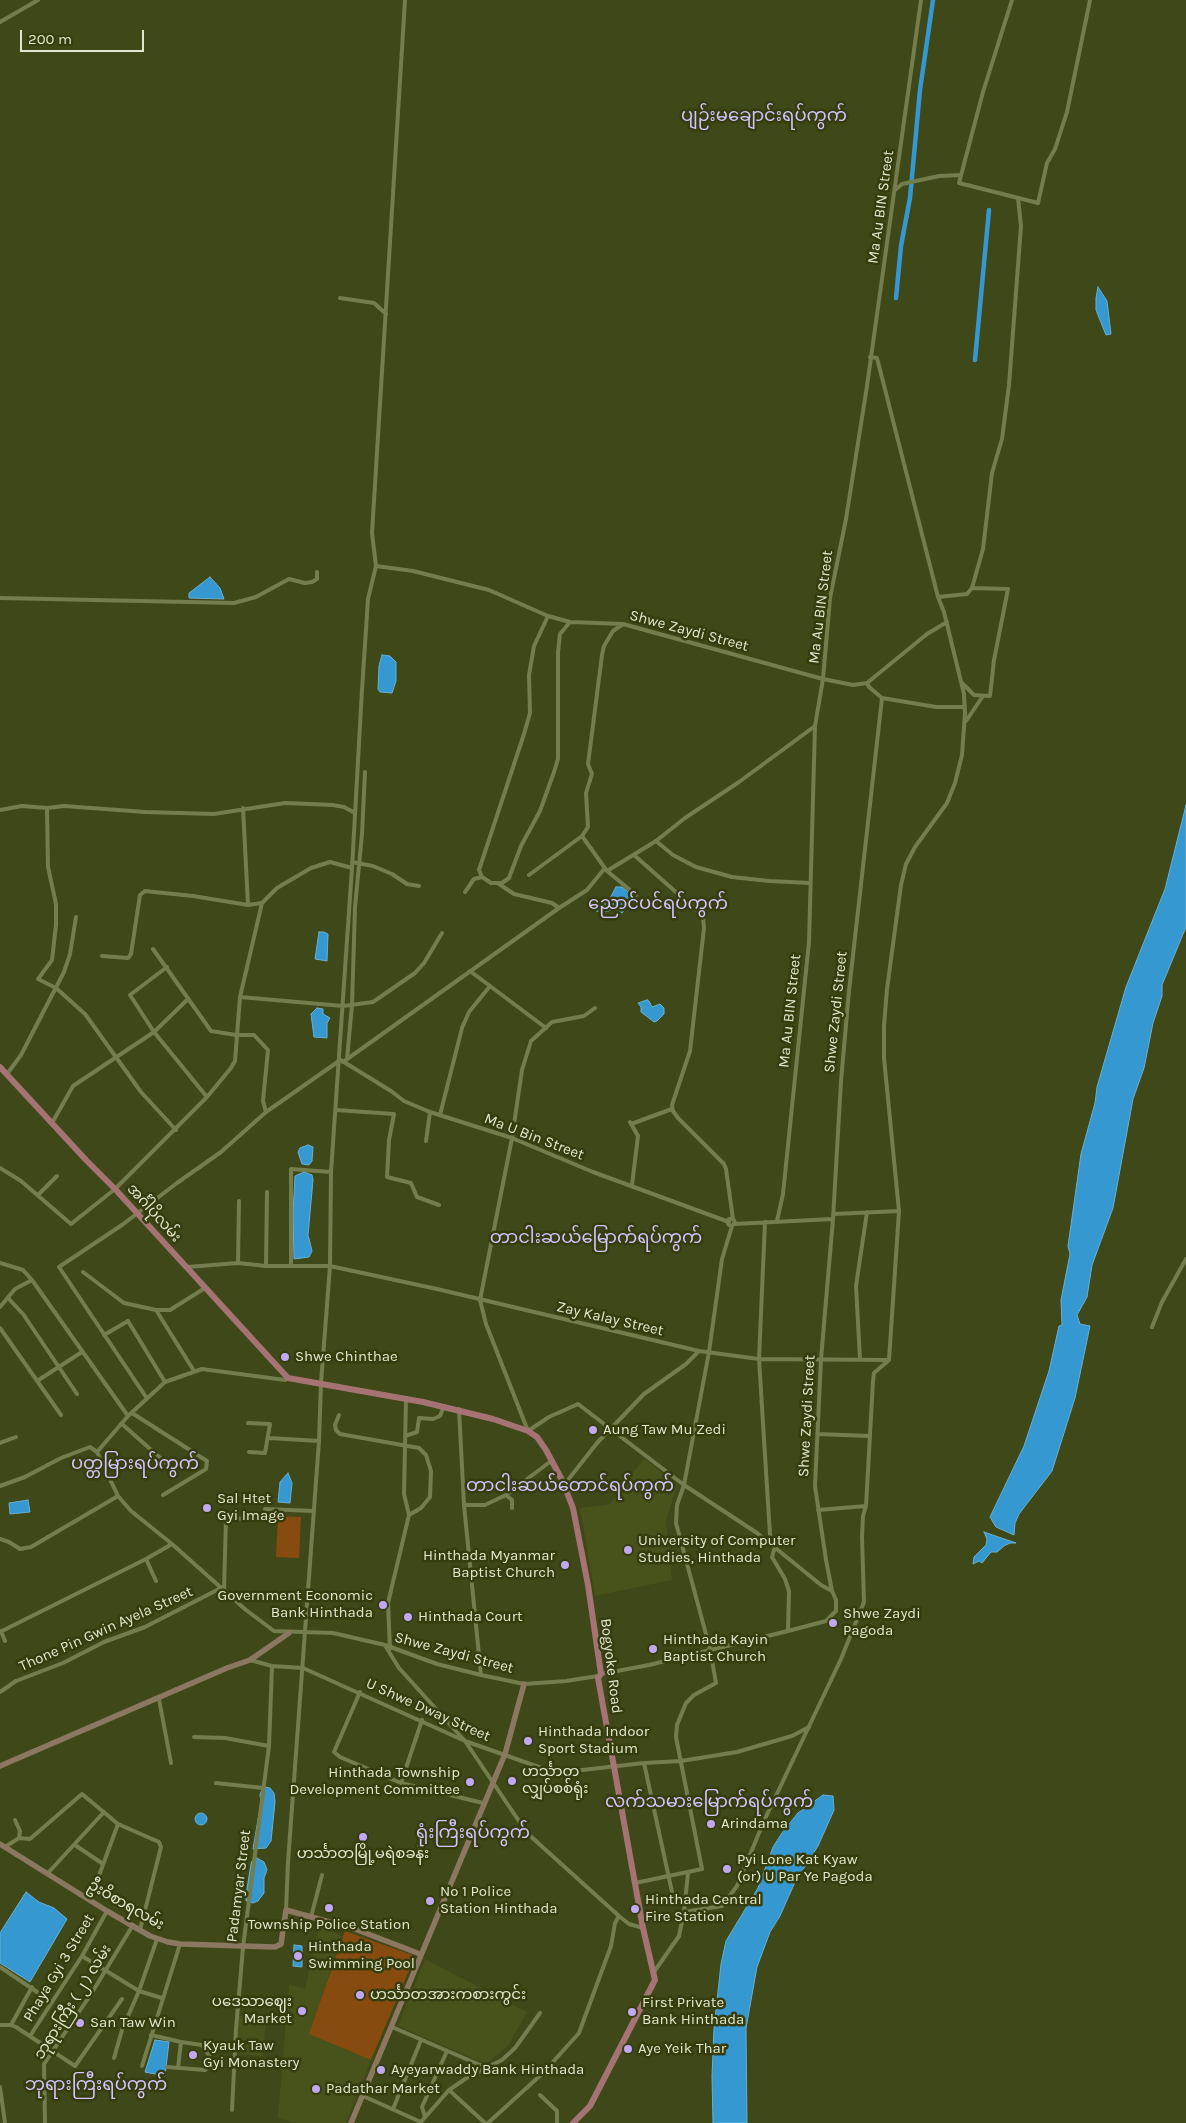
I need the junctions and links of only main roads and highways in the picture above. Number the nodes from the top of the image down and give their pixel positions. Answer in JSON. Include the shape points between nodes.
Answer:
{"nodes":[{"id":1,"x":0,"y":1067,"type":"edge"},
{"id":2,"x":528,"y":1430,"type":"joint"},
{"id":3,"x":573,"y":2123,"type":"edge"}],
"edges":[{"from":1,"to":2,"type":"main road","name":"အင်္ဂါပိုလမ်း","via":[[288,1378],[459,1409]]},
{"from":2,"to":3,"type":"main road","name":"Bogyoke Road","via":[[537,1437],[551,1461],[573,1508],[588,1585],[614,1767],[654,1980],[590,2106]]}]}
